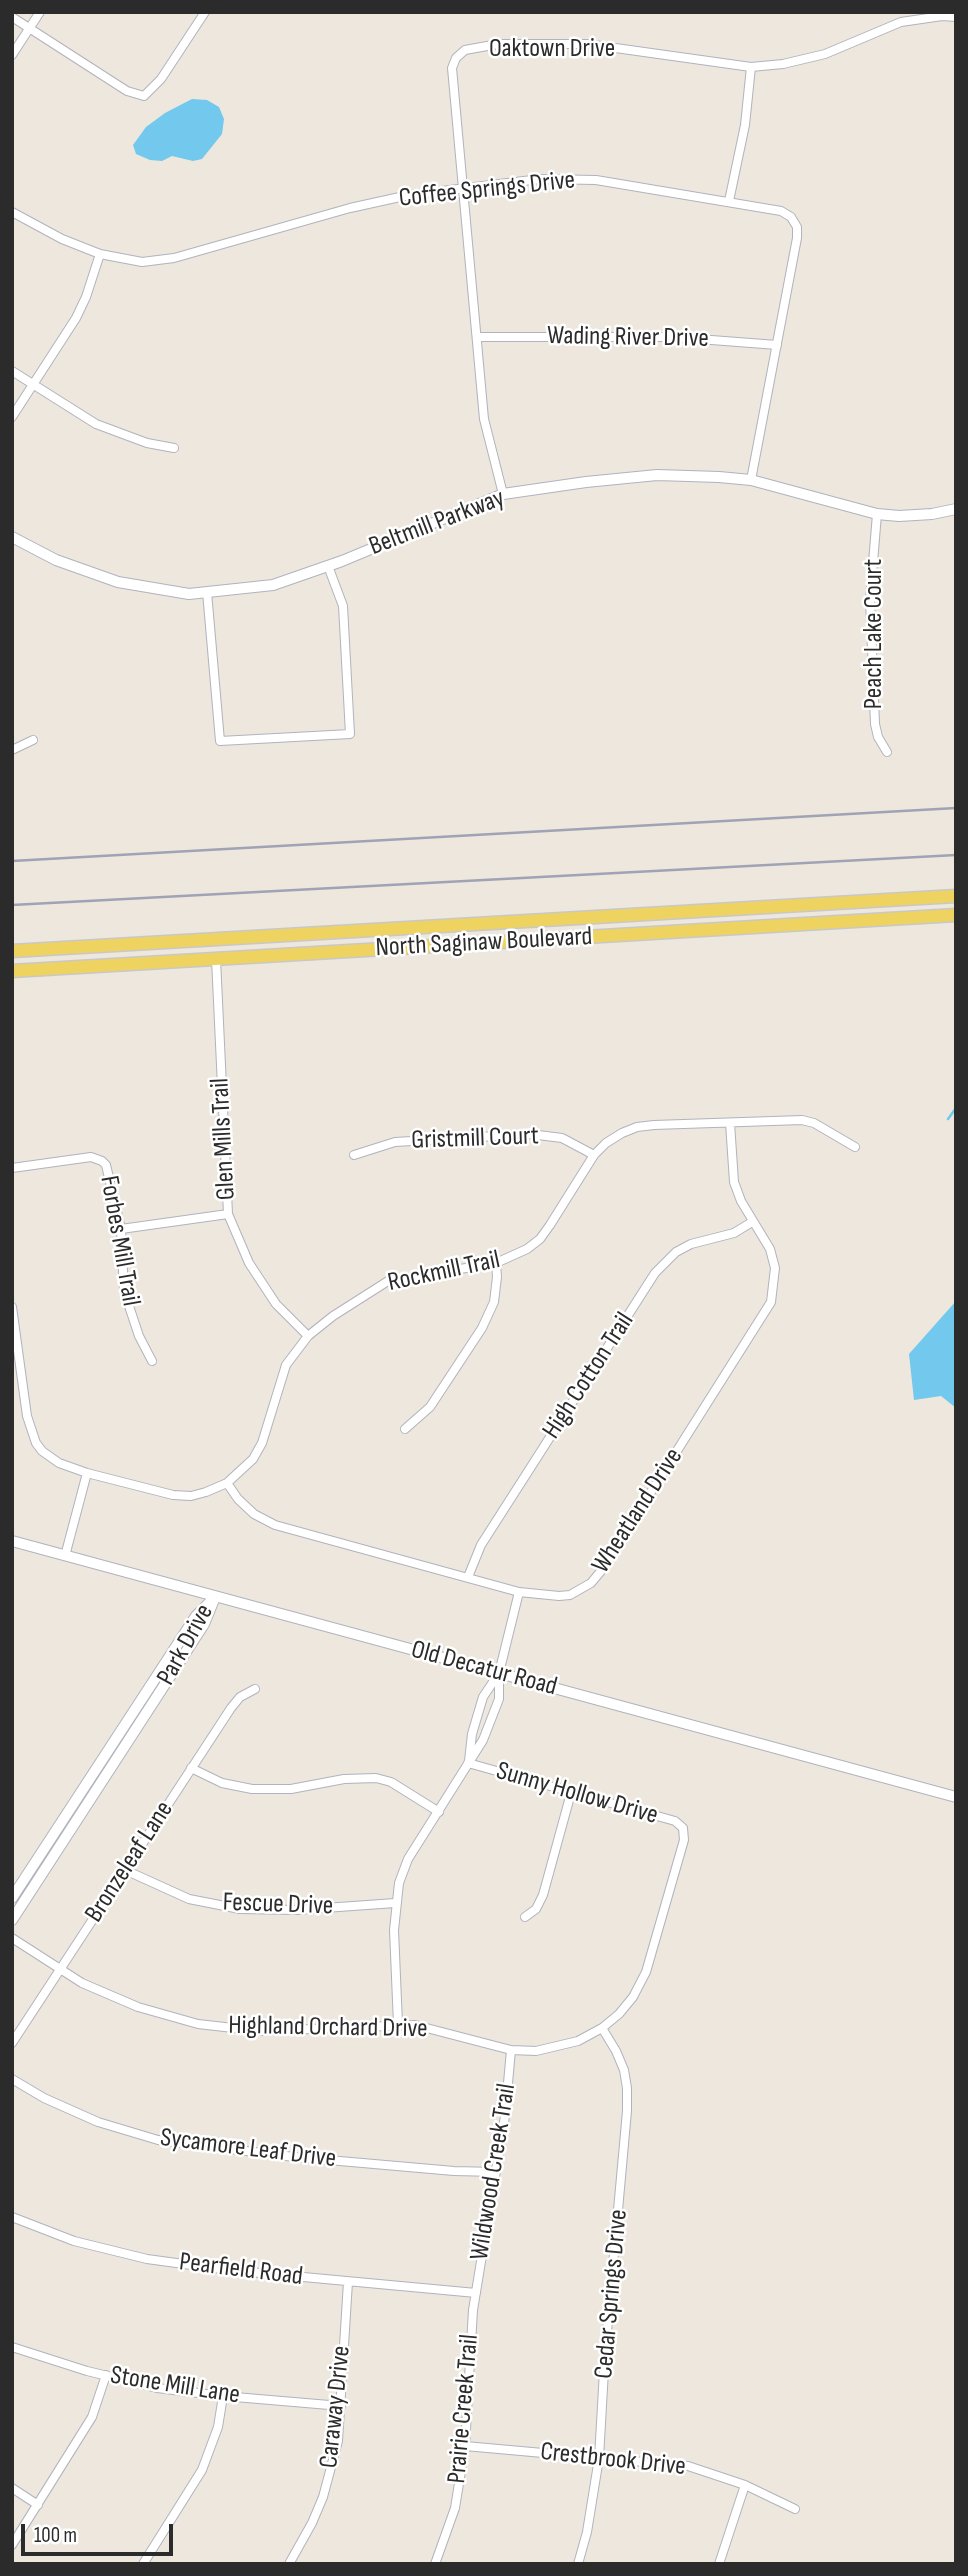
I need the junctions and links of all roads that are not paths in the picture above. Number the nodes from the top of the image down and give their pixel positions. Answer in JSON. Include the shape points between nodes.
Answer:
{"nodes":[{"id":1,"x":40,"y":12,"type":"edge"},
{"id":2,"x":205,"y":12,"type":"edge"},
{"id":3,"x":12,"y":17,"type":"edge"},
{"id":4,"x":956,"y":17,"type":"edge"},
{"id":5,"x":29,"y":29,"type":"junction"},
{"id":6,"x":12,"y":55,"type":"edge"},
{"id":7,"x":751,"y":67,"type":"junction"},
{"id":8,"x":464,"y":188,"type":"junction"},
{"id":9,"x":729,"y":201,"type":"junction"},
{"id":10,"x":12,"y":212,"type":"edge"},
{"id":11,"x":100,"y":254,"type":"junction"},
{"id":12,"x":478,"y":337,"type":"junction"},
{"id":13,"x":777,"y":345,"type":"junction"},
{"id":14,"x":12,"y":371,"type":"edge"},
{"id":15,"x":33,"y":385,"type":"junction"},
{"id":16,"x":12,"y":417,"type":"edge"},
{"id":17,"x":174,"y":448,"type":"dead end"},
{"id":18,"x":751,"y":480,"type":"junction"},
{"id":19,"x":503,"y":494,"type":"junction"},
{"id":20,"x":956,"y":509,"type":"edge"},
{"id":21,"x":877,"y":514,"type":"junction"},
{"id":22,"x":12,"y":537,"type":"edge"},
{"id":23,"x":328,"y":566,"type":"junction"},
{"id":24,"x":207,"y":592,"type":"junction"},
{"id":25,"x":33,"y":740,"type":"dead end"},
{"id":26,"x":12,"y":750,"type":"edge"},
{"id":27,"x":887,"y":752,"type":"dead end"},
{"id":28,"x":956,"y":896,"type":"edge"},
{"id":29,"x":956,"y":915,"type":"edge"},
{"id":30,"x":12,"y":951,"type":"edge"},
{"id":31,"x":216,"y":959,"type":"junction"},
{"id":32,"x":12,"y":971,"type":"edge"},
{"id":33,"x":730,"y":1123,"type":"junction"},
{"id":34,"x":855,"y":1147,"type":"dead end"},
{"id":35,"x":354,"y":1155,"type":"dead end"},
{"id":36,"x":594,"y":1155,"type":"junction"},
{"id":37,"x":12,"y":1168,"type":"edge"},
{"id":38,"x":228,"y":1214,"type":"junction"},
{"id":39,"x":752,"y":1222,"type":"junction"},
{"id":40,"x":121,"y":1229,"type":"junction"},
{"id":41,"x":496,"y":1263,"type":"junction"},
{"id":42,"x":12,"y":1307,"type":"edge"},
{"id":43,"x":308,"y":1336,"type":"junction"},
{"id":44,"x":152,"y":1360,"type":"dead end"},
{"id":45,"x":405,"y":1429,"type":"dead end"},
{"id":46,"x":87,"y":1473,"type":"junction"},
{"id":47,"x":227,"y":1483,"type":"junction"},
{"id":48,"x":12,"y":1541,"type":"edge"},
{"id":49,"x":65,"y":1556,"type":"junction"},
{"id":50,"x":468,"y":1577,"type":"junction"},
{"id":51,"x":519,"y":1592,"type":"junction"},
{"id":52,"x":215,"y":1597,"type":"junction"},
{"id":53,"x":499,"y":1673,"type":"junction"},
{"id":54,"x":255,"y":1689,"type":"dead end"},
{"id":55,"x":468,"y":1763,"type":"junction"},
{"id":56,"x":191,"y":1768,"type":"junction"},
{"id":57,"x":571,"y":1793,"type":"junction"},
{"id":58,"x":956,"y":1797,"type":"edge"},
{"id":59,"x":439,"y":1812,"type":"junction"},
{"id":60,"x":683,"y":1828,"type":"joint"},
{"id":61,"x":125,"y":1870,"type":"junction"},
{"id":62,"x":12,"y":1898,"type":"edge"},
{"id":63,"x":395,"y":1903,"type":"junction"},
{"id":64,"x":525,"y":1917,"type":"dead end"},
{"id":65,"x":12,"y":1920,"type":"edge"},
{"id":66,"x":12,"y":1938,"type":"edge"},
{"id":67,"x":60,"y":1970,"type":"junction"},
{"id":68,"x":398,"y":2024,"type":"junction"},
{"id":69,"x":602,"y":2028,"type":"junction"},
{"id":70,"x":12,"y":2043,"type":"edge"},
{"id":71,"x":511,"y":2050,"type":"junction"},
{"id":72,"x":12,"y":2080,"type":"edge"},
{"id":73,"x":496,"y":2172,"type":"junction"},
{"id":74,"x":12,"y":2217,"type":"edge"},
{"id":75,"x":348,"y":2282,"type":"junction"},
{"id":76,"x":475,"y":2293,"type":"junction"},
{"id":77,"x":12,"y":2347,"type":"edge"},
{"id":78,"x":106,"y":2375,"type":"junction"},
{"id":79,"x":223,"y":2396,"type":"junction"},
{"id":80,"x":341,"y":2406,"type":"junction"},
{"id":81,"x":466,"y":2446,"type":"junction"},
{"id":82,"x":599,"y":2458,"type":"junction"},
{"id":83,"x":745,"y":2484,"type":"junction"},
{"id":84,"x":12,"y":2488,"type":"edge"},
{"id":85,"x":38,"y":2505,"type":"junction"},
{"id":86,"x":795,"y":2509,"type":"dead end"},
{"id":87,"x":12,"y":2545,"type":"edge"},
{"id":88,"x":143,"y":2564,"type":"edge"},
{"id":89,"x":289,"y":2564,"type":"edge"},
{"id":90,"x":435,"y":2564,"type":"edge"},
{"id":91,"x":578,"y":2564,"type":"edge"},
{"id":92,"x":719,"y":2564,"type":"edge"}],
"edges":[{"from":1,"to":5,"type":"street"},
{"from":2,"to":5,"type":"street","via":[[161,79],[144,96],[127,91]]},
{"from":3,"to":5,"type":"street"},
{"from":4,"to":7,"type":"street","name":"Oaktown Drive","via":[[901,22],[825,54]]},
{"from":5,"to":6,"type":"street"},
{"from":7,"to":8,"type":"street","name":"Oaktown Drive","via":[[587,44],[498,44],[466,50],[452,68]]},
{"from":7,"to":9,"type":"street"},
{"from":8,"to":9,"type":"street","name":"Coffee Springs Drive","via":[[540,179],[596,180]]},
{"from":8,"to":11,"type":"street","name":"Coffee Springs Drive","via":[[350,208],[174,258],[142,262]]},
{"from":8,"to":12,"type":"street","name":"Oaktown Drive"},
{"from":9,"to":13,"type":"street","name":"Coffee Springs Drive","via":[[781,211],[797,227]]},
{"from":10,"to":11,"type":"street","name":"Coffee Springs Drive"},
{"from":11,"to":15,"type":"street","via":[[76,318]]},
{"from":12,"to":13,"type":"street","name":"Wading River Drive","via":[[672,337]]},
{"from":12,"to":19,"type":"street","name":"Oaktown Drive","via":[[484,419]]},
{"from":13,"to":18,"type":"street","name":"Coffee Springs Drive"},
{"from":14,"to":15,"type":"street"},
{"from":15,"to":16,"type":"street"},
{"from":15,"to":17,"type":"street","via":[[96,424]]},
{"from":18,"to":19,"type":"street","name":"Beltmill Parkway","via":[[657,475]]},
{"from":18,"to":21,"type":"street","name":"Beltmill Parkway"},
{"from":19,"to":23,"type":"street","name":"Beltmill Parkway"},
{"from":20,"to":21,"type":"street","name":"Beltmill Parkway"},
{"from":21,"to":27,"type":"street","name":"Peach Lake Court","via":[[870,599],[875,724]]},
{"from":22,"to":24,"type":"street","name":"Beltmill Parkway","via":[[56,560],[118,582],[189,594]]},
{"from":23,"to":24,"type":"street","name":"Beltmill Parkway","via":[[274,585]]},
{"from":23,"to":24,"type":"street","via":[[343,606],[350,734],[220,741]]},
{"from":25,"to":26,"type":"street"},
{"from":28,"to":30,"type":"main road","name":"North Saginaw Boulevard"},
{"from":29,"to":31,"type":"main road","name":"North Saginaw Boulevard"},
{"from":31,"to":32,"type":"main road","name":"North Saginaw Boulevard"},
{"from":31,"to":38,"type":"street","name":"Glen Mills Trail"},
{"from":33,"to":34,"type":"street","name":"Rockmill Trail","via":[[802,1120]]},
{"from":33,"to":36,"type":"street","name":"Rockmill Trail","via":[[637,1127],[606,1143]]},
{"from":33,"to":39,"type":"street","name":"Wheatland Drive","via":[[734,1182]]},
{"from":35,"to":36,"type":"street","name":"Gristmill Court","via":[[396,1142],[530,1134],[562,1138]]},
{"from":36,"to":41,"type":"street","name":"Rockmill Trail","via":[[540,1239]]},
{"from":37,"to":40,"type":"street","name":"Forbes Mill Trail","via":[[91,1157],[102,1161]]},
{"from":38,"to":40,"type":"street"},
{"from":38,"to":43,"type":"street","name":"Glen Mills Trail","via":[[249,1263],[276,1304]]},
{"from":39,"to":50,"type":"street","name":"High Cotton Trail","via":[[734,1233],[691,1244],[655,1273],[481,1545]]},
{"from":39,"to":51,"type":"street","name":"Wheatland Drive","via":[[771,1249],[775,1268],[773,1294],[764,1317],[591,1583],[570,1595]]},
{"from":40,"to":44,"type":"street","name":"Forbes Mill Trail","via":[[124,1291]]},
{"from":41,"to":43,"type":"street","name":"Rockmill Trail","via":[[387,1281]]},
{"from":41,"to":45,"type":"street","via":[[497,1290],[482,1328],[430,1407]]},
{"from":42,"to":46,"type":"street","name":"Rockmill Trail","via":[[27,1416],[36,1443],[59,1464]]},
{"from":43,"to":47,"type":"street","name":"Rockmill Trail","via":[[286,1365],[262,1443],[253,1459]]},
{"from":46,"to":47,"type":"street","name":"Rockmill Trail","via":[[173,1495],[206,1492]]},
{"from":46,"to":49,"type":"street"},
{"from":47,"to":50,"type":"street","name":"Wheatland Drive","via":[[254,1514],[275,1525]]},
{"from":48,"to":49,"type":"street","name":"Old Decatur Road"},
{"from":49,"to":52,"type":"street","name":"Old Decatur Road"},
{"from":50,"to":51,"type":"street","name":"Wheatland Drive"},
{"from":51,"to":53,"type":"street"},
{"from":52,"to":53,"type":"street","name":"Old Decatur Road"},
{"from":52,"to":62,"type":"street","name":"Park Drive","via":[[196,1616]]},
{"from":52,"to":65,"type":"street","name":"Park Drive","via":[[204,1624]]},
{"from":53,"to":55,"type":"street","via":[[482,1697]]},
{"from":53,"to":55,"type":"street","via":[[499,1699]]},
{"from":53,"to":58,"type":"street","name":"Old Decatur Road"},
{"from":54,"to":56,"type":"street","name":"Bronzeleaf Lane","via":[[230,1708]]},
{"from":55,"to":57,"type":"street","name":"Sunny Hollow Drive"},
{"from":55,"to":59,"type":"street"},
{"from":56,"to":59,"type":"street","via":[[222,1783],[252,1789],[376,1778],[391,1782]]},
{"from":56,"to":61,"type":"street","name":"Bronzeleaf Lane"},
{"from":57,"to":60,"type":"street","name":"Sunny Hollow Drive","via":[[675,1821]]},
{"from":57,"to":64,"type":"street","via":[[543,1895]]},
{"from":59,"to":63,"type":"street","via":[[408,1860]]},
{"from":60,"to":69,"type":"street","name":"Highland Orchard Drive","via":[[684,1840],[646,1972],[634,1997]]},
{"from":61,"to":63,"type":"street","name":"Fescue Drive","via":[[189,1899],[240,1909]]},
{"from":61,"to":67,"type":"street","name":"Bronzeleaf Lane"},
{"from":63,"to":68,"type":"street"},
{"from":66,"to":67,"type":"street","name":"Highland Orchard Drive"},
{"from":67,"to":68,"type":"street","name":"Highland Orchard Drive","via":[[138,2007],[198,2024],[260,2031]]},
{"from":67,"to":70,"type":"street","name":"Bronzeleaf Lane"},
{"from":68,"to":71,"type":"street","name":"Highland Orchard Drive","via":[[429,2027]]},
{"from":69,"to":71,"type":"street","name":"Highland Orchard Drive","via":[[558,2048]]},
{"from":69,"to":82,"type":"street","name":"Cedar Springs Drive","via":[[624,2070],[627,2088]]},
{"from":71,"to":73,"type":"street","name":"Wildwood Creek Trail"},
{"from":72,"to":73,"type":"street","name":"Sycamore Leaf Drive","via":[[98,2122],[158,2140],[294,2157]]},
{"from":73,"to":76,"type":"street","name":"Wildwood Creek Trail"},
{"from":74,"to":75,"type":"street","name":"Pearfield Road","via":[[74,2241],[147,2259]]},
{"from":75,"to":76,"type":"street","name":"Pearfield Road"},
{"from":75,"to":80,"type":"street","name":"Caraway Drive"},
{"from":76,"to":81,"type":"street","name":"Prairie Creek Trail"},
{"from":77,"to":78,"type":"street","name":"Stone Mill Lane"},
{"from":78,"to":79,"type":"street","name":"Stone Mill Lane","via":[[157,2388]]},
{"from":78,"to":85,"type":"street","via":[[92,2417]]},
{"from":79,"to":80,"type":"street","name":"Stone Mill Lane"},
{"from":79,"to":88,"type":"street","via":[[218,2427],[202,2470]]},
{"from":80,"to":89,"type":"street","name":"Caraway Drive","via":[[338,2441],[323,2497]]},
{"from":81,"to":82,"type":"street","name":"Crestbrook Drive"},
{"from":81,"to":90,"type":"street","name":"Prairie Creek Trail","via":[[455,2508]]},
{"from":82,"to":83,"type":"street","name":"Crestbrook Drive","via":[[688,2466]]},
{"from":82,"to":91,"type":"street","name":"Cedar Springs Drive"},
{"from":83,"to":86,"type":"street","name":"Crestbrook Drive"},
{"from":83,"to":92,"type":"street"},
{"from":84,"to":85,"type":"street"},
{"from":85,"to":87,"type":"street"}]}
